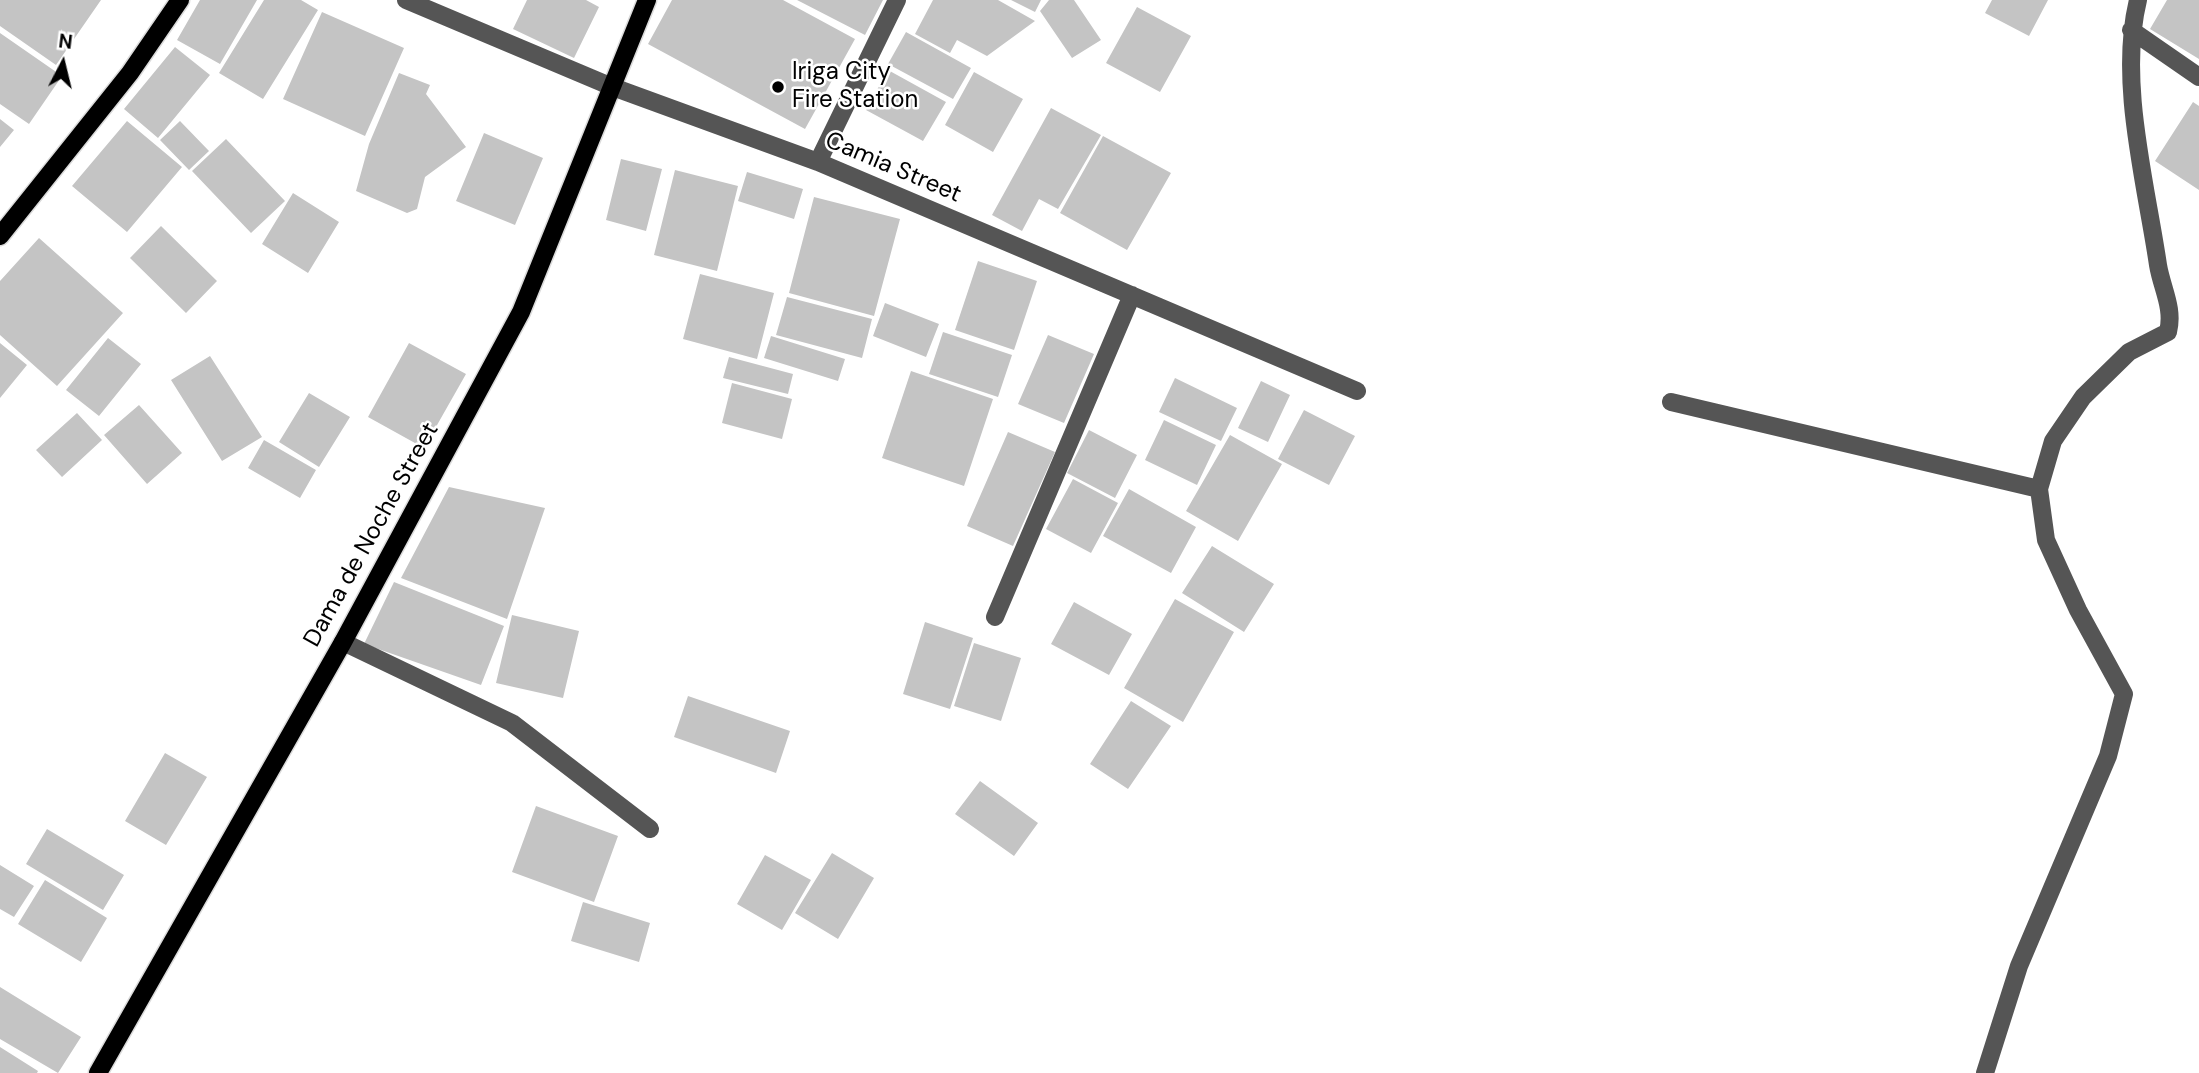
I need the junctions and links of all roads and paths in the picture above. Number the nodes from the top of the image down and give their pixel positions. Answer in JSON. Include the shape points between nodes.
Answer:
{"nodes":[{"id":1,"x":180,"y":0,"type":"edge"},
{"id":2,"x":406,"y":0,"type":"edge"},
{"id":3,"x":647,"y":0,"type":"edge"},
{"id":4,"x":897,"y":0,"type":"edge"},
{"id":5,"x":2138,"y":0,"type":"edge"},
{"id":6,"x":2131,"y":30,"type":"junction"},
{"id":7,"x":2199,"y":76,"type":"edge"},
{"id":8,"x":610,"y":86,"type":"junction"},
{"id":9,"x":818,"y":162,"type":"junction"},
{"id":10,"x":0,"y":236,"type":"edge"},
{"id":11,"x":1132,"y":295,"type":"junction"},
{"id":12,"x":1357,"y":391,"type":"dead end"},
{"id":13,"x":1671,"y":402,"type":"dead end"},
{"id":14,"x":2039,"y":489,"type":"junction"},
{"id":15,"x":995,"y":617,"type":"dead end"},
{"id":16,"x":343,"y":642,"type":"junction"},
{"id":17,"x":650,"y":829,"type":"dead end"},
{"id":18,"x":98,"y":1073,"type":"edge"},
{"id":19,"x":1985,"y":1073,"type":"edge"}],
"edges":[{"from":1,"to":10,"type":"main road","via":[[130,73]]},
{"from":2,"to":8,"type":"street","name":"Camia Street"},
{"from":3,"to":8,"type":"main road","name":"Dama de Noche Street"},
{"from":4,"to":9,"type":"street"},
{"from":5,"to":6,"type":"street"},
{"from":6,"to":7,"type":"street"},
{"from":6,"to":14,"type":"street","via":[[2134,109],[2160,275],[2172,315],[2168,332],[2129,352],[2083,397],[2053,441]]},
{"from":8,"to":9,"type":"street","name":"Camia Street"},
{"from":8,"to":16,"type":"main road","name":"Dama de Noche Street","via":[[521,312]]},
{"from":9,"to":11,"type":"street","name":"Camia Street"},
{"from":11,"to":12,"type":"street","name":"Camia Street"},
{"from":11,"to":15,"type":"street"},
{"from":13,"to":14,"type":"street"},
{"from":14,"to":19,"type":"street","via":[[2046,540],[2124,694],[2108,756],[2019,966]]},
{"from":16,"to":17,"type":"street","via":[[512,723]]},
{"from":16,"to":18,"type":"main road","name":"Dama de Noche Street"}]}
